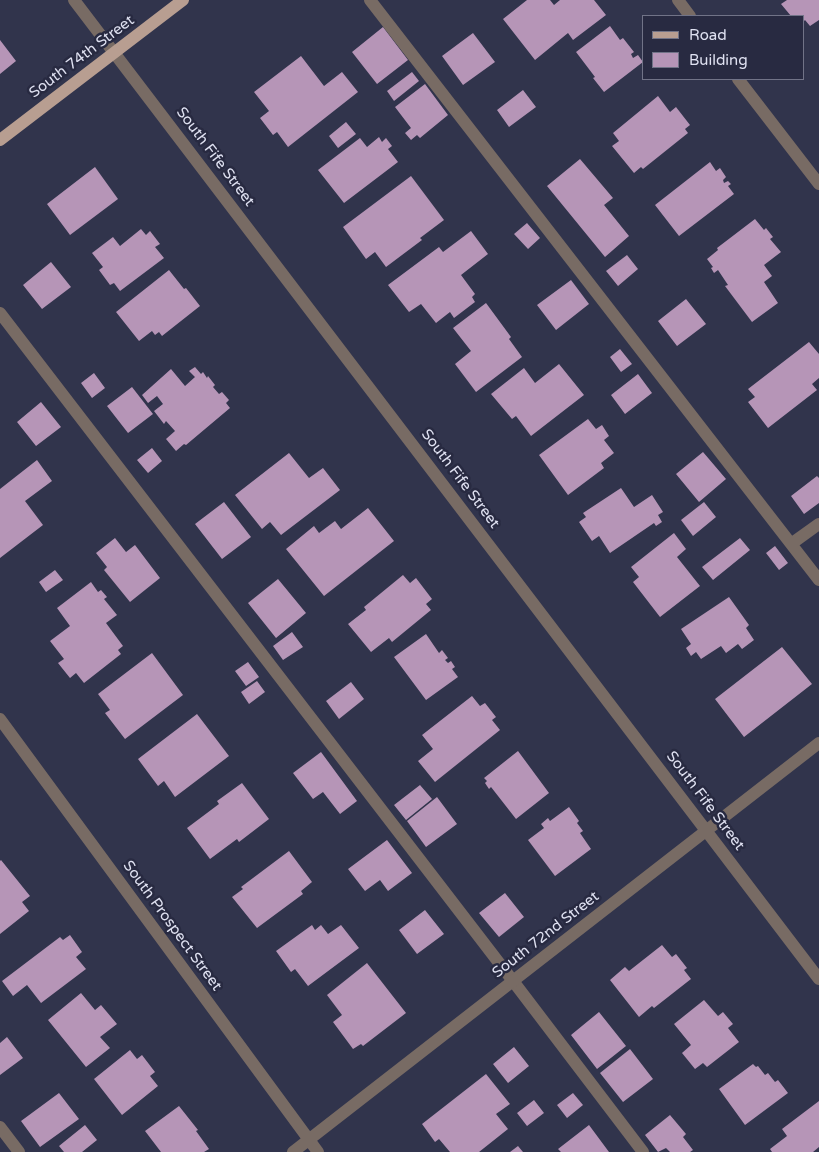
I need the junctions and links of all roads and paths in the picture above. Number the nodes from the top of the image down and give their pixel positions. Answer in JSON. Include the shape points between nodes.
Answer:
{"nodes":[{"id":1,"x":74,"y":0,"type":"edge"},
{"id":2,"x":183,"y":0,"type":"edge"},
{"id":3,"x":370,"y":0,"type":"edge"},
{"id":4,"x":678,"y":0,"type":"edge"},
{"id":5,"x":689,"y":15,"type":"edge"},
{"id":6,"x":115,"y":52,"type":"junction"},
{"id":7,"x":739,"y":80,"type":"edge"},
{"id":8,"x":0,"y":140,"type":"edge"},
{"id":9,"x":819,"y":184,"type":"edge"},
{"id":10,"x":0,"y":313,"type":"edge"},
{"id":11,"x":819,"y":524,"type":"edge"},
{"id":12,"x":791,"y":544,"type":"junction"},
{"id":13,"x":819,"y":580,"type":"edge"},
{"id":14,"x":0,"y":719,"type":"edge"},
{"id":15,"x":819,"y":743,"type":"edge"},
{"id":16,"x":707,"y":830,"type":"junction"},
{"id":17,"x":819,"y":978,"type":"edge"},
{"id":18,"x":513,"y":981,"type":"junction"},
{"id":19,"x":0,"y":1127,"type":"edge"},
{"id":20,"x":309,"y":1140,"type":"junction"},
{"id":21,"x":19,"y":1152,"type":"edge"},
{"id":22,"x":293,"y":1152,"type":"edge"},
{"id":23,"x":318,"y":1152,"type":"edge"},
{"id":24,"x":643,"y":1152,"type":"edge"}],
"edges":[{"from":1,"to":6,"type":"street","name":"South Fife Street"},
{"from":2,"to":6,"type":"main road","name":"South 74th Street"},
{"from":3,"to":12,"type":"street"},
{"from":4,"to":5,"type":"street"},
{"from":6,"to":8,"type":"main road","name":"South 74th Street"},
{"from":6,"to":16,"type":"street","name":"South Fife Street"},
{"from":7,"to":9,"type":"street"},
{"from":10,"to":18,"type":"street"},
{"from":11,"to":12,"type":"street"},
{"from":12,"to":13,"type":"street"},
{"from":14,"to":20,"type":"street","name":"South Prospect Street"},
{"from":15,"to":16,"type":"street","name":"South 72nd Street"},
{"from":16,"to":17,"type":"street","name":"South Fife Street"},
{"from":16,"to":18,"type":"street","name":"South 72nd Street"},
{"from":18,"to":20,"type":"street","name":"South 72nd Street"},
{"from":18,"to":24,"type":"street"},
{"from":19,"to":21,"type":"street"},
{"from":20,"to":22,"type":"street","name":"South 72nd Street"},
{"from":20,"to":23,"type":"street","name":"South Prospect Street"}]}
